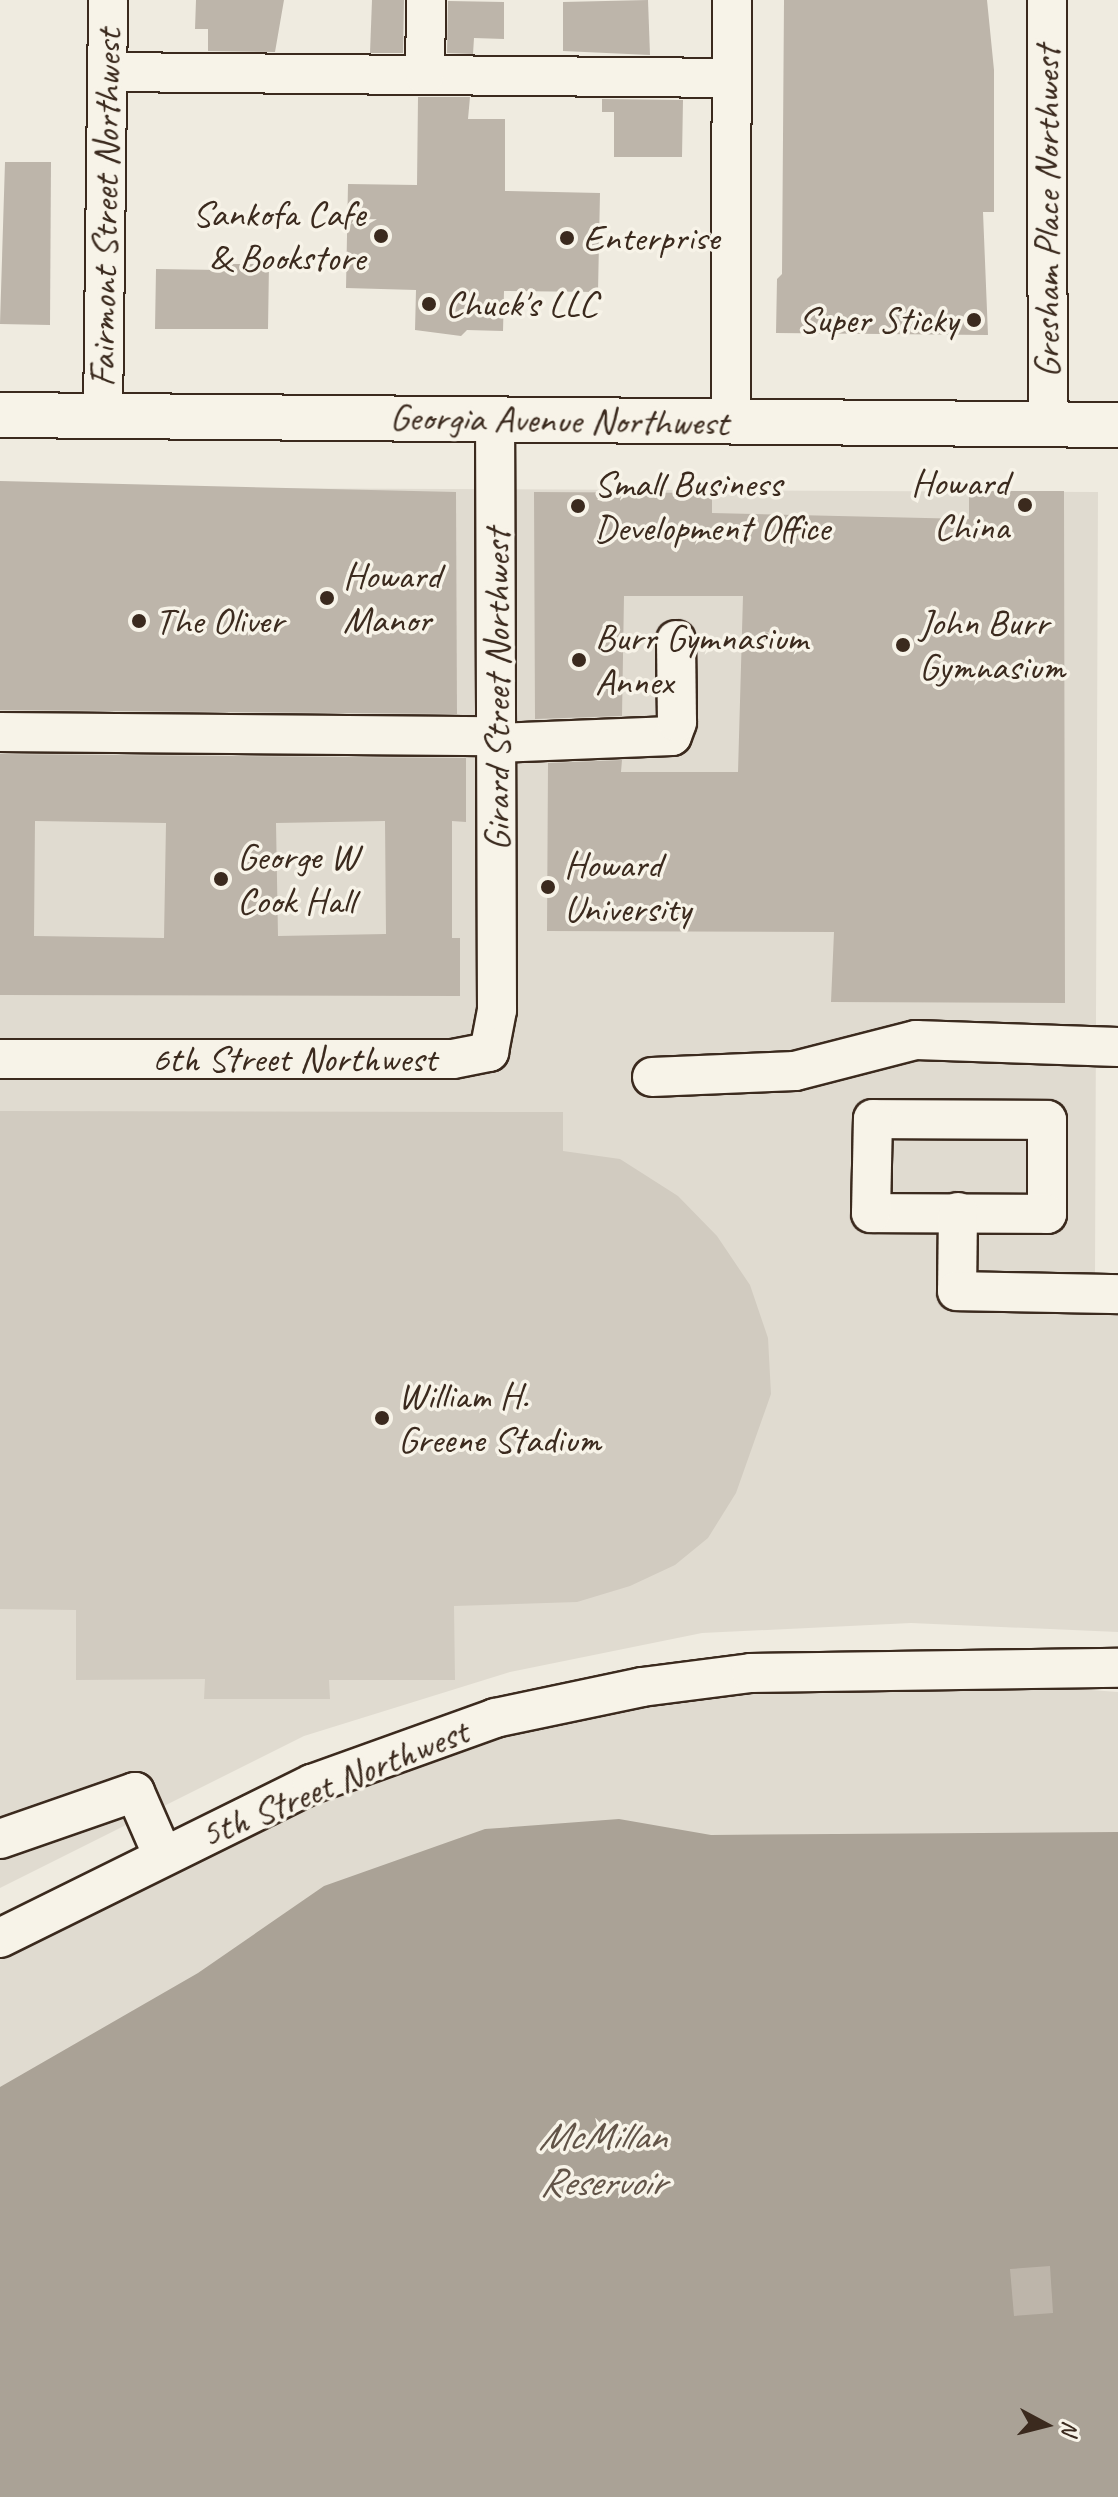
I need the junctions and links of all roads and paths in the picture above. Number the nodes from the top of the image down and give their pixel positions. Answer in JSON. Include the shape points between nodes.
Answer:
{"nodes":[{"id":1,"x":108,"y":0,"type":"edge"},
{"id":2,"x":426,"y":0,"type":"edge"},
{"id":3,"x":732,"y":0,"type":"edge"},
{"id":4,"x":1047,"y":0,"type":"edge"},
{"id":5,"x":108,"y":72,"type":"junction"},
{"id":6,"x":425,"y":75,"type":"junction"},
{"id":7,"x":731,"y":78,"type":"junction"},
{"id":8,"x":0,"y":415,"type":"edge"},
{"id":9,"x":103,"y":416,"type":"junction"},
{"id":10,"x":495,"y":419,"type":"junction"},
{"id":11,"x":731,"y":422,"type":"junction"},
{"id":12,"x":1048,"y":425,"type":"junction"},
{"id":13,"x":1118,"y":425,"type":"edge"},
{"id":14,"x":676,"y":640,"type":"dead end"},
{"id":15,"x":0,"y":732,"type":"edge"},
{"id":16,"x":497,"y":740,"type":"junction"},
{"id":17,"x":497,"y":961,"type":"joint"},
{"id":18,"x":1118,"y":1047,"type":"edge"},
{"id":19,"x":3,"y":1059,"type":"edge"},
{"id":20,"x":652,"y":1077,"type":"dead end"},
{"id":21,"x":958,"y":1212,"type":"junction"},
{"id":22,"x":1118,"y":1294,"type":"edge"},
{"id":23,"x":1118,"y":1668,"type":"edge"},
{"id":24,"x":0,"y":1839,"type":"edge"},
{"id":25,"x":163,"y":1856,"type":"junction"},
{"id":26,"x":0,"y":1938,"type":"edge"}],
"edges":[{"from":1,"to":5,"type":"street","name":"Fairmont Street Northwest"},
{"from":2,"to":6,"type":"street"},
{"from":3,"to":7,"type":"street"},
{"from":4,"to":12,"type":"street","name":"Gresham Place Northwest"},
{"from":5,"to":6,"type":"street"},
{"from":5,"to":9,"type":"street","name":"Fairmont Street Northwest"},
{"from":6,"to":7,"type":"street"},
{"from":7,"to":11,"type":"street"},
{"from":8,"to":9,"type":"highway","name":"Georgia Avenue Northwest"},
{"from":9,"to":10,"type":"highway","name":"Georgia Avenue Northwest"},
{"from":10,"to":11,"type":"highway","name":"Georgia Avenue Northwest"},
{"from":10,"to":16,"type":"street","name":"Girard Street Northwest"},
{"from":11,"to":12,"type":"highway","name":"Georgia Avenue Northwest"},
{"from":12,"to":13,"type":"highway","name":"Georgia Avenue Northwest"},
{"from":14,"to":16,"type":"street","via":[[677,722],[672,736]]},
{"from":15,"to":16,"type":"street"},
{"from":16,"to":17,"type":"street","name":"Girard Street Northwest"},
{"from":17,"to":19,"type":"street","name":"6th Street Northwest","via":[[496,1036],[479,1058]]},
{"from":18,"to":20,"type":"street","via":[[916,1040],[795,1071]]},
{"from":21,"to":21,"type":"street","via":[[1047,1214],[1047,1120],[873,1119],[871,1213]]},
{"from":21,"to":22,"type":"street","via":[[957,1291]]},
{"from":23,"to":25,"type":"street","name":"5th Street Northwest","via":[[804,1669],[594,1695],[495,1718],[375,1758]]},
{"from":24,"to":25,"type":"street","via":[[135,1792]]},
{"from":25,"to":26,"type":"street","name":"5th Street Northwest"}]}
